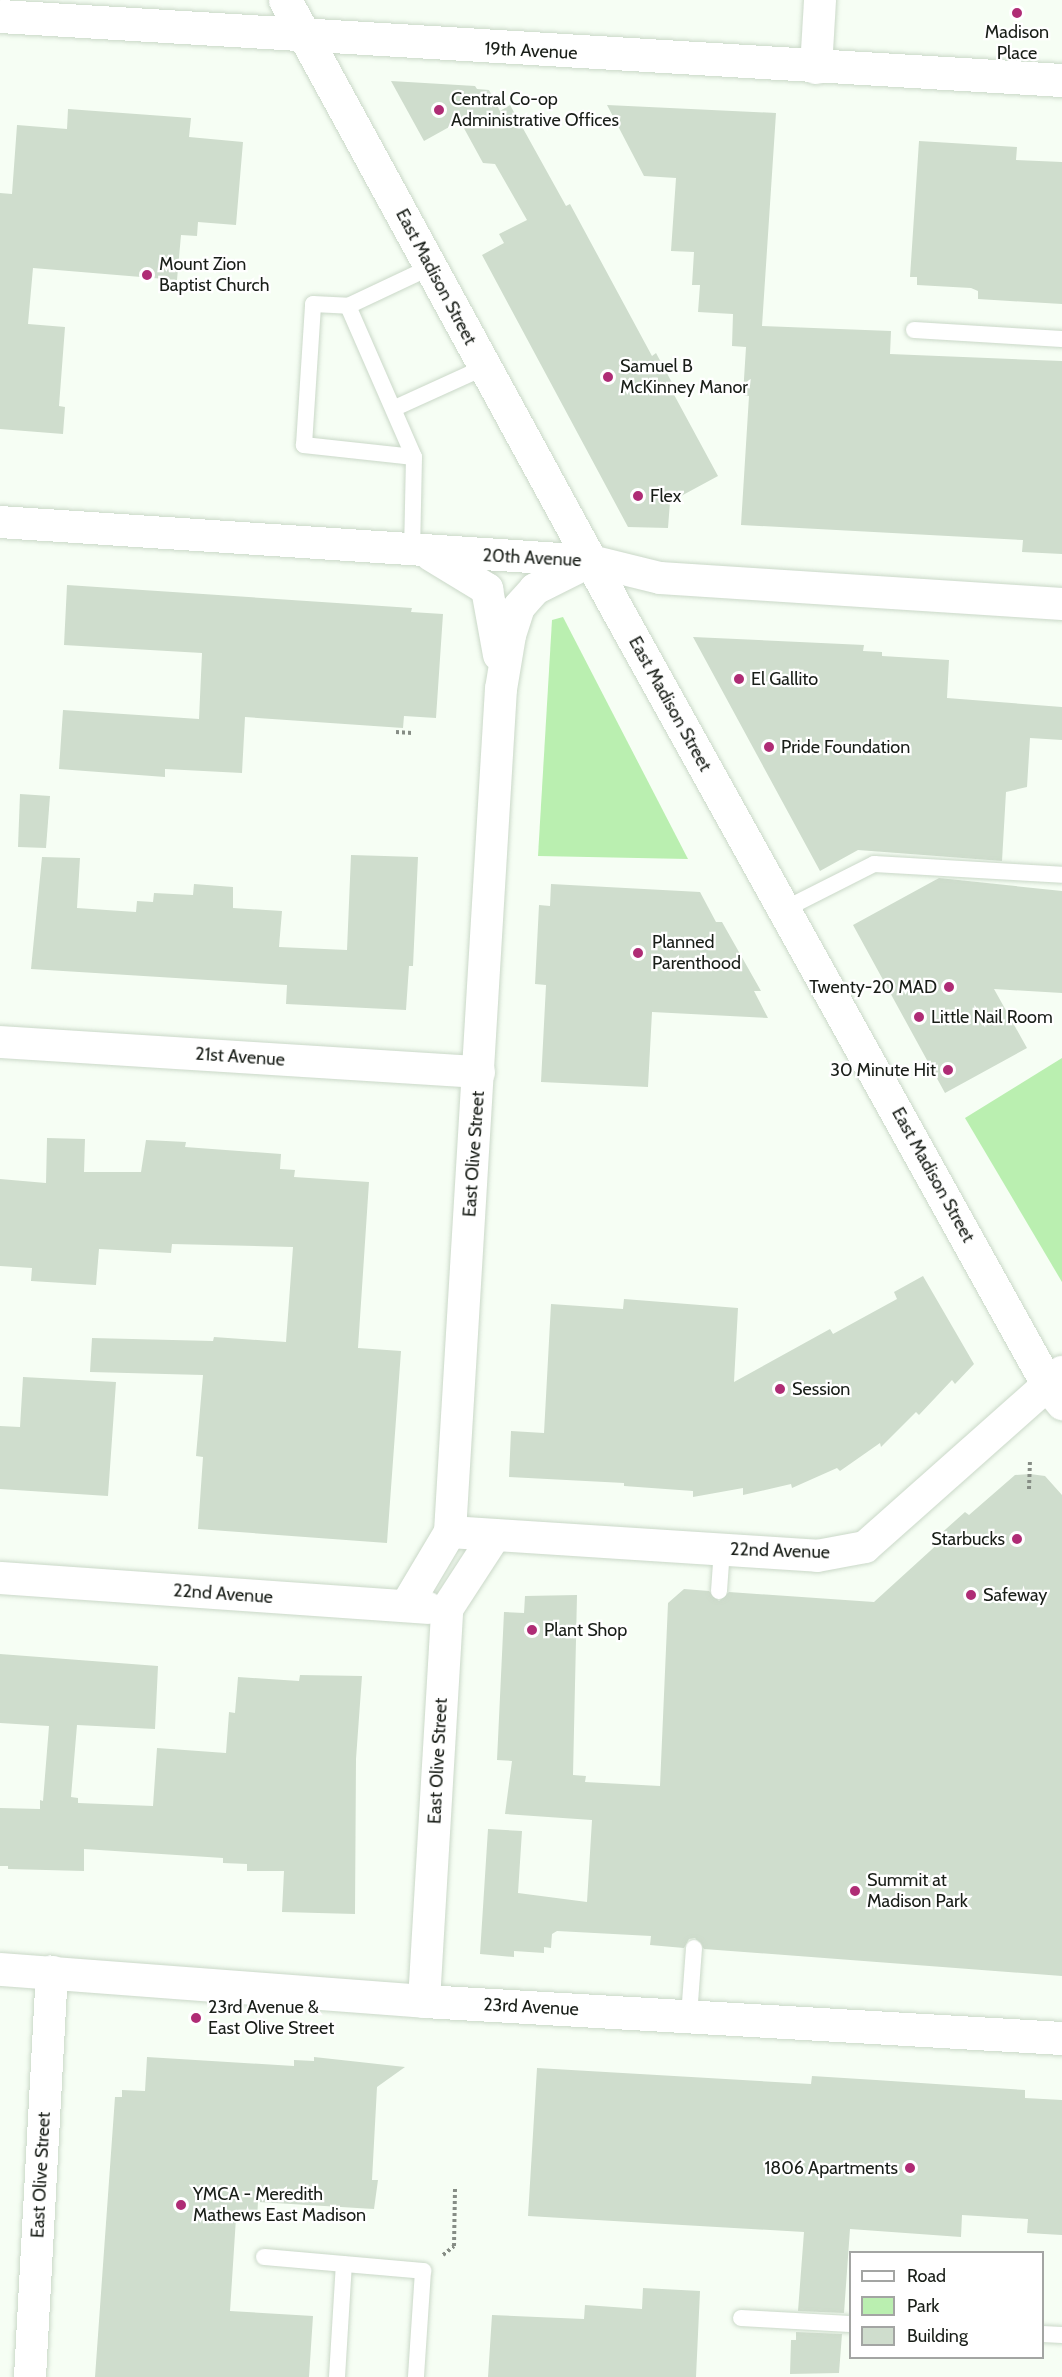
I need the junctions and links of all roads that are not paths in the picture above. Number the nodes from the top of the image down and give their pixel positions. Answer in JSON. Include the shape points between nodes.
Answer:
{"nodes":[{"id":1,"x":285,"y":0,"type":"edge"},
{"id":2,"x":820,"y":0,"type":"edge"},
{"id":3,"x":0,"y":16,"type":"edge"},
{"id":4,"x":305,"y":36,"type":"junction"},
{"id":5,"x":816,"y":68,"type":"junction"},
{"id":6,"x":1062,"y":80,"type":"edge"},
{"id":7,"x":431,"y":267,"type":"junction"},
{"id":8,"x":348,"y":306,"type":"junction"},
{"id":9,"x":914,"y":330,"type":"dead end"},
{"id":10,"x":1062,"y":339,"type":"edge"},
{"id":11,"x":485,"y":367,"type":"junction"},
{"id":12,"x":395,"y":408,"type":"junction"},
{"id":13,"x":414,"y":457,"type":"junction"},
{"id":14,"x":0,"y":522,"type":"edge"},
{"id":15,"x":418,"y":551,"type":"junction"},
{"id":16,"x":524,"y":557,"type":"junction"},
{"id":17,"x":591,"y":561,"type":"junction"},
{"id":18,"x":493,"y":603,"type":"junction"},
{"id":19,"x":1062,"y":604,"type":"edge"},
{"id":20,"x":501,"y":689,"type":"junction"},
{"id":21,"x":1062,"y":874,"type":"edge"},
{"id":22,"x":785,"y":909,"type":"junction"},
{"id":23,"x":0,"y":1042,"type":"edge"},
{"id":24,"x":480,"y":1072,"type":"junction"},
{"id":25,"x":1058,"y":1387,"type":"edge"},
{"id":26,"x":450,"y":1532,"type":"junction"},
{"id":27,"x":495,"y":1535,"type":"junction"},
{"id":28,"x":722,"y":1549,"type":"junction"},
{"id":29,"x":0,"y":1578,"type":"edge"},
{"id":30,"x":719,"y":1591,"type":"dead end"},
{"id":31,"x":406,"y":1606,"type":"junction"},
{"id":32,"x":447,"y":1609,"type":"junction"},
{"id":33,"x":694,"y":1948,"type":"dead end"},
{"id":34,"x":0,"y":1969,"type":"edge"},
{"id":35,"x":52,"y":1972,"type":"junction"},
{"id":36,"x":424,"y":2001,"type":"junction"},
{"id":37,"x":689,"y":2016,"type":"junction"},
{"id":38,"x":1062,"y":2038,"type":"edge"},
{"id":39,"x":264,"y":2257,"type":"dead end"},
{"id":40,"x":344,"y":2264,"type":"junction"},
{"id":41,"x":741,"y":2318,"type":"dead end"},
{"id":42,"x":849,"y":2324,"type":"edge"},
{"id":43,"x":1044,"y":2334,"type":"edge"},
{"id":44,"x":1062,"y":2335,"type":"edge"},
{"id":45,"x":30,"y":2377,"type":"edge"},
{"id":46,"x":337,"y":2377,"type":"edge"},
{"id":47,"x":416,"y":2377,"type":"edge"}],
"edges":[{"from":1,"to":4,"type":"main road","name":"East Madison Street"},
{"from":2,"to":5,"type":"street"},
{"from":3,"to":4,"type":"main road","name":"19th Avenue"},
{"from":4,"to":5,"type":"main road","name":"19th Avenue"},
{"from":4,"to":7,"type":"main road","name":"East Madison Street"},
{"from":5,"to":6,"type":"main road","name":"19th Avenue"},
{"from":7,"to":8,"type":"lane"},
{"from":7,"to":11,"type":"main road","name":"East Madison Street"},
{"from":8,"to":12,"type":"lane"},
{"from":8,"to":13,"type":"lane","via":[[313,304],[304,445]]},
{"from":9,"to":10,"type":"lane"},
{"from":11,"to":12,"type":"lane"},
{"from":11,"to":17,"type":"main road","name":"East Madison Street"},
{"from":12,"to":13,"type":"lane"},
{"from":13,"to":15,"type":"lane"},
{"from":14,"to":15,"type":"street","name":"20th Avenue"},
{"from":15,"to":16,"type":"street","name":"20th Avenue"},
{"from":15,"to":18,"type":"street","via":[[488,589]]},
{"from":16,"to":17,"type":"street","name":"20th Avenue"},
{"from":16,"to":18,"type":"street","name":"East Olive Street","via":[[506,568]]},
{"from":17,"to":19,"type":"street","name":"20th Avenue","via":[[660,578]]},
{"from":17,"to":20,"type":"street","name":"East Olive Street","via":[[535,589],[519,607],[510,634]]},
{"from":17,"to":22,"type":"main road","name":"East Madison Street"},
{"from":18,"to":20,"type":"street","name":"East Olive Street"},
{"from":20,"to":24,"type":"street","name":"East Olive Street"},
{"from":21,"to":22,"type":"lane","via":[[874,864]]},
{"from":22,"to":25,"type":"main road","name":"East Madison Street"},
{"from":23,"to":24,"type":"street","name":"21st Avenue"},
{"from":24,"to":26,"type":"street","name":"East Olive Street"},
{"from":25,"to":28,"type":"street","name":"22nd Avenue","via":[[865,1547],[817,1556]]},
{"from":26,"to":27,"type":"street","name":"22nd Avenue"},
{"from":26,"to":31,"type":"street","name":"East Olive Street"},
{"from":27,"to":28,"type":"street","name":"22nd Avenue"},
{"from":27,"to":32,"type":"street","name":"East Olive Street"},
{"from":28,"to":30,"type":"lane"},
{"from":29,"to":31,"type":"street","name":"22nd Avenue"},
{"from":31,"to":32,"type":"street","name":"22nd Avenue"},
{"from":32,"to":36,"type":"street","name":"East Olive Street"},
{"from":33,"to":37,"type":"lane"},
{"from":34,"to":35,"type":"main road","name":"23rd Avenue"},
{"from":35,"to":36,"type":"main road","name":"23rd Avenue"},
{"from":35,"to":45,"type":"street","name":"East Olive Street"},
{"from":36,"to":37,"type":"main road","name":"23rd Avenue"},
{"from":37,"to":38,"type":"main road","name":"23rd Avenue"},
{"from":39,"to":40,"type":"lane"},
{"from":40,"to":46,"type":"lane"},
{"from":40,"to":47,"type":"lane","via":[[423,2271]]},
{"from":41,"to":42,"type":"lane"},
{"from":43,"to":44,"type":"lane"}]}
